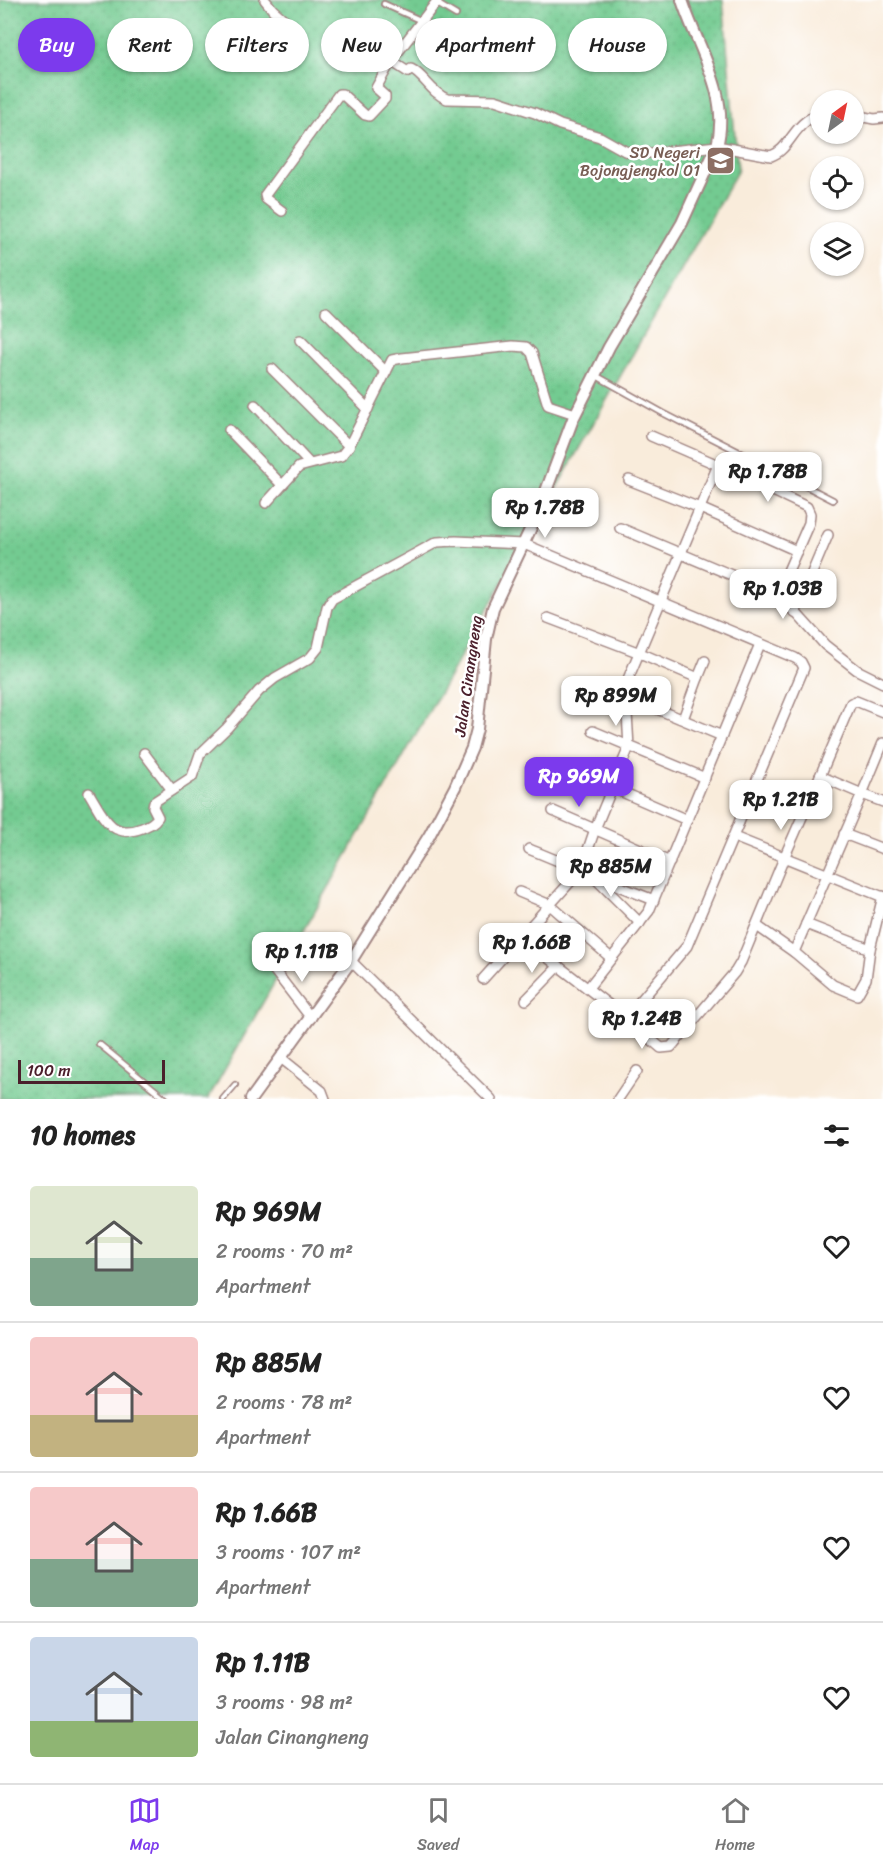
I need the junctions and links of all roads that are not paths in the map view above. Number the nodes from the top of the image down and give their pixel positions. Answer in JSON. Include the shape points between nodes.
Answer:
{"nodes":[{"id":1,"x":265,"y":0,"type":"edge"},
{"id":2,"x":682,"y":0,"type":"edge"},
{"id":3,"x":437,"y":1,"type":"edge"},
{"id":4,"x":384,"y":4,"type":"dead end"},
{"id":5,"x":456,"y":15,"type":"dead end"},
{"id":6,"x":282,"y":18,"type":"edge"},
{"id":7,"x":416,"y":18,"type":"edge"},
{"id":8,"x":425,"y":18,"type":"edge"},
{"id":9,"x":415,"y":31,"type":"edge"},
{"id":10,"x":403,"y":46,"type":"edge"},
{"id":11,"x":403,"y":69,"type":"edge"},
{"id":12,"x":385,"y":72,"type":"edge"},
{"id":13,"x":864,"y":117,"type":"edge"},
{"id":14,"x":810,"y":118,"type":"edge"},
{"id":15,"x":883,"y":118,"type":"edge"},
{"id":16,"x":717,"y":147,"type":"junction"},
{"id":17,"x":282,"y":211,"type":"dead end"},
{"id":18,"x":326,"y":312,"type":"dead end"},
{"id":19,"x":300,"y":340,"type":"dead end"},
{"id":20,"x":272,"y":369,"type":"dead end"},
{"id":21,"x":386,"y":372,"type":"junction"},
{"id":22,"x":596,"y":375,"type":"junction"},
{"id":23,"x":255,"y":405,"type":"dead end"},
{"id":24,"x":368,"y":408,"type":"junction"},
{"id":25,"x":575,"y":414,"type":"junction"},
{"id":26,"x":229,"y":430,"type":"dead end"},
{"id":27,"x":651,"y":436,"type":"dead end"},
{"id":28,"x":349,"y":446,"type":"junction"},
{"id":29,"x":309,"y":463,"type":"junction"},
{"id":30,"x":718,"y":465,"type":"junction"},
{"id":31,"x":629,"y":480,"type":"dead end"},
{"id":32,"x":282,"y":485,"type":"junction"},
{"id":33,"x":833,"y":500,"type":"dead end"},
{"id":34,"x":266,"y":503,"type":"dead end"},
{"id":35,"x":700,"y":508,"type":"junction"},
{"id":36,"x":620,"y":528,"type":"dead end"},
{"id":37,"x":828,"y":535,"type":"dead end"},
{"id":38,"x":524,"y":544,"type":"junction"},
{"id":39,"x":797,"y":550,"type":"junction"},
{"id":40,"x":681,"y":553,"type":"junction"},
{"id":41,"x":777,"y":596,"type":"junction"},
{"id":42,"x":661,"y":603,"type":"junction"},
{"id":43,"x":795,"y":613,"type":"junction"},
{"id":44,"x":548,"y":618,"type":"dead end"},
{"id":45,"x":760,"y":644,"type":"junction"},
{"id":46,"x":640,"y":653,"type":"junction"},
{"id":47,"x":705,"y":661,"type":"dead end"},
{"id":48,"x":698,"y":678,"type":"junction"},
{"id":49,"x":883,"y":683,"type":"edge"},
{"id":50,"x":626,"y":696,"type":"junction"},
{"id":51,"x":883,"y":712,"type":"edge"},
{"id":52,"x":683,"y":719,"type":"junction"},
{"id":53,"x":593,"y":731,"type":"dead end"},
{"id":54,"x":722,"y":736,"type":"junction"},
{"id":55,"x":883,"y":743,"type":"edge"},
{"id":56,"x":629,"y":747,"type":"junction"},
{"id":57,"x":144,"y":753,"type":"dead end"},
{"id":58,"x":576,"y":772,"type":"dead end"},
{"id":59,"x":820,"y":776,"type":"junction"},
{"id":60,"x":705,"y":778,"type":"junction"},
{"id":61,"x":612,"y":789,"type":"junction"},
{"id":62,"x":172,"y":790,"type":"junction"},
{"id":63,"x":89,"y":793,"type":"dead end"},
{"id":64,"x":862,"y":794,"type":"junction"},
{"id":65,"x":883,"y":802,"type":"edge"},
{"id":66,"x":553,"y":811,"type":"dead end"},
{"id":67,"x":687,"y":820,"type":"junction"},
{"id":68,"x":595,"y":829,"type":"junction"},
{"id":69,"x":844,"y":834,"type":"junction"},
{"id":70,"x":734,"y":837,"type":"junction"},
{"id":71,"x":529,"y":849,"type":"dead end"},
{"id":72,"x":883,"y":849,"type":"edge"},
{"id":73,"x":784,"y":858,"type":"junction"},
{"id":74,"x":670,"y":862,"type":"junction"},
{"id":75,"x":581,"y":870,"type":"junction"},
{"id":76,"x":826,"y":875,"type":"junction"},
{"id":77,"x":595,"y":878,"type":"junction"},
{"id":78,"x":519,"y":892,"type":"dead end"},
{"id":79,"x":883,"y":897,"type":"edge"},
{"id":80,"x":654,"y":900,"type":"junction"},
{"id":81,"x":550,"y":905,"type":"junction"},
{"id":82,"x":640,"y":923,"type":"junction"},
{"id":83,"x":806,"y":924,"type":"junction"},
{"id":84,"x":757,"y":926,"type":"junction"},
{"id":85,"x":522,"y":938,"type":"junction"},
{"id":86,"x":870,"y":949,"type":"junction"},
{"id":87,"x":794,"y":952,"type":"junction"},
{"id":88,"x":611,"y":958,"type":"junction"},
{"id":89,"x":351,"y":961,"type":"junction"},
{"id":90,"x":272,"y":966,"type":"dead end"},
{"id":91,"x":559,"y":966,"type":"junction"},
{"id":92,"x":483,"y":979,"type":"dead end"},
{"id":93,"x":588,"y":988,"type":"junction"},
{"id":94,"x":526,"y":1000,"type":"dead end"},
{"id":95,"x":311,"y":1018,"type":"junction"},
{"id":96,"x":627,"y":1018,"type":"junction"},
{"id":97,"x":99,"y":1044,"type":"dead end"},
{"id":98,"x":281,"y":1058,"type":"junction"},
{"id":99,"x":637,"y":1071,"type":"dead end"},
{"id":100,"x":235,"y":1085,"type":"dead end"},
{"id":101,"x":166,"y":1099,"type":"edge"},
{"id":102,"x":223,"y":1099,"type":"edge"},
{"id":103,"x":251,"y":1099,"type":"edge"},
{"id":104,"x":325,"y":1099,"type":"edge"},
{"id":105,"x":492,"y":1099,"type":"edge"},
{"id":106,"x":618,"y":1099,"type":"edge"}],
"edges":[{"from":1,"to":6,"type":"street"},
{"from":2,"to":16,"type":"street","name":"Jalan Cinangneng","via":[[719,100],[721,134]]},
{"from":3,"to":5,"type":"lane"},
{"from":3,"to":8,"type":"street"},
{"from":4,"to":7,"type":"lane"},
{"from":9,"to":10,"type":"street"},
{"from":11,"to":16,"type":"street","via":[[408,72],[413,69],[441,97],[495,100],[600,137],[625,151],[652,153]]},
{"from":12,"to":17,"type":"street","via":[[376,88],[385,99],[373,114],[365,115],[339,94],[307,137],[266,195]]},
{"from":13,"to":15,"type":"street"},
{"from":14,"to":16,"type":"street","via":[[771,156]]},
{"from":16,"to":22,"type":"street","name":"Jalan Cinangneng","via":[[682,223]]},
{"from":18,"to":21,"type":"street"},
{"from":19,"to":24,"type":"street"},
{"from":20,"to":28,"type":"street"},
{"from":21,"to":24,"type":"street"},
{"from":21,"to":25,"type":"street","via":[[392,360],[402,358],[526,347],[532,353],[548,405]]},
{"from":22,"to":25,"type":"street","name":"Jalan Cinangneng"},
{"from":22,"to":33,"type":"lane"},
{"from":23,"to":29,"type":"street"},
{"from":24,"to":28,"type":"street"},
{"from":25,"to":38,"type":"street","name":"Jalan Cinangneng"},
{"from":26,"to":32,"type":"street"},
{"from":27,"to":30,"type":"street"},
{"from":28,"to":29,"type":"street","via":[[341,456]]},
{"from":29,"to":32,"type":"street","via":[[298,467]]},
{"from":30,"to":35,"type":"street"},
{"from":30,"to":39,"type":"street","via":[[807,507],[809,523]]},
{"from":31,"to":35,"type":"street"},
{"from":32,"to":34,"type":"street"},
{"from":35,"to":39,"type":"street"},
{"from":35,"to":40,"type":"street"},
{"from":36,"to":40,"type":"street"},
{"from":37,"to":43,"type":"street"},
{"from":38,"to":42,"type":"street"},
{"from":38,"to":62,"type":"street","via":[[437,542],[332,599],[318,648],[310,658],[259,691],[200,754],[192,777]]},
{"from":38,"to":89,"type":"street","name":"Jalan Cinangneng","via":[[488,625],[479,719],[456,787]]},
{"from":39,"to":41,"type":"street"},
{"from":40,"to":41,"type":"street"},
{"from":40,"to":42,"type":"street"},
{"from":41,"to":43,"type":"street"},
{"from":42,"to":45,"type":"street"},
{"from":42,"to":46,"type":"street"},
{"from":43,"to":49,"type":"street","via":[[825,645],[857,670]]},
{"from":44,"to":46,"type":"street"},
{"from":45,"to":54,"type":"street"},
{"from":45,"to":70,"type":"street","via":[[795,658],[804,669]]},
{"from":46,"to":48,"type":"street"},
{"from":46,"to":50,"type":"street","via":[[628,679]]},
{"from":47,"to":48,"type":"street"},
{"from":48,"to":52,"type":"street"},
{"from":50,"to":52,"type":"street"},
{"from":50,"to":56,"type":"street"},
{"from":51,"to":59,"type":"street","via":[[856,701],[851,703]]},
{"from":52,"to":54,"type":"street"},
{"from":53,"to":56,"type":"street"},
{"from":54,"to":60,"type":"street"},
{"from":55,"to":64,"type":"street"},
{"from":56,"to":60,"type":"street"},
{"from":56,"to":61,"type":"street"},
{"from":57,"to":62,"type":"street"},
{"from":58,"to":61,"type":"street"},
{"from":59,"to":64,"type":"street"},
{"from":59,"to":73,"type":"street"},
{"from":60,"to":67,"type":"street"},
{"from":61,"to":67,"type":"street"},
{"from":61,"to":68,"type":"street"},
{"from":62,"to":63,"type":"street","via":[[154,802],[158,817],[155,821],[125,832],[111,826]]},
{"from":64,"to":65,"type":"street"},
{"from":64,"to":69,"type":"street"},
{"from":66,"to":68,"type":"street"},
{"from":67,"to":74,"type":"street"},
{"from":68,"to":74,"type":"street"},
{"from":68,"to":75,"type":"street"},
{"from":69,"to":72,"type":"street"},
{"from":69,"to":76,"type":"street"},
{"from":70,"to":73,"type":"street"},
{"from":70,"to":96,"type":"street","via":[[687,946]]},
{"from":71,"to":75,"type":"street"},
{"from":73,"to":76,"type":"street"},
{"from":73,"to":84,"type":"street"},
{"from":74,"to":80,"type":"street"},
{"from":75,"to":77,"type":"street"},
{"from":75,"to":81,"type":"street"},
{"from":76,"to":79,"type":"street"},
{"from":76,"to":83,"type":"street"},
{"from":77,"to":80,"type":"street"},
{"from":77,"to":82,"type":"street"},
{"from":78,"to":81,"type":"street"},
{"from":79,"to":86,"type":"street"},
{"from":80,"to":82,"type":"street"},
{"from":81,"to":85,"type":"street"},
{"from":81,"to":88,"type":"street"},
{"from":82,"to":88,"type":"street"},
{"from":83,"to":86,"type":"street"},
{"from":83,"to":87,"type":"street"},
{"from":84,"to":87,"type":"street"},
{"from":84,"to":96,"type":"street","via":[[735,972],[671,1047],[661,1048]]},
{"from":85,"to":91,"type":"street"},
{"from":85,"to":92,"type":"street"},
{"from":86,"to":87,"type":"street","via":[[866,979],[856,995],[833,985]]},
{"from":88,"to":93,"type":"street"},
{"from":89,"to":95,"type":"street","name":"Jalan Cinangneng"},
{"from":89,"to":105,"type":"street"},
{"from":90,"to":95,"type":"street"},
{"from":91,"to":93,"type":"street"},
{"from":91,"to":94,"type":"street"},
{"from":93,"to":96,"type":"street"},
{"from":95,"to":98,"type":"street","name":"Jalan Cinangneng"},
{"from":97,"to":101,"type":"lane"},
{"from":98,"to":103,"type":"street","name":"Jalan Cinangneng"},
{"from":98,"to":104,"type":"street","via":[[322,1091]]},
{"from":99,"to":106,"type":"street"},
{"from":100,"to":102,"type":"lane"}]}
